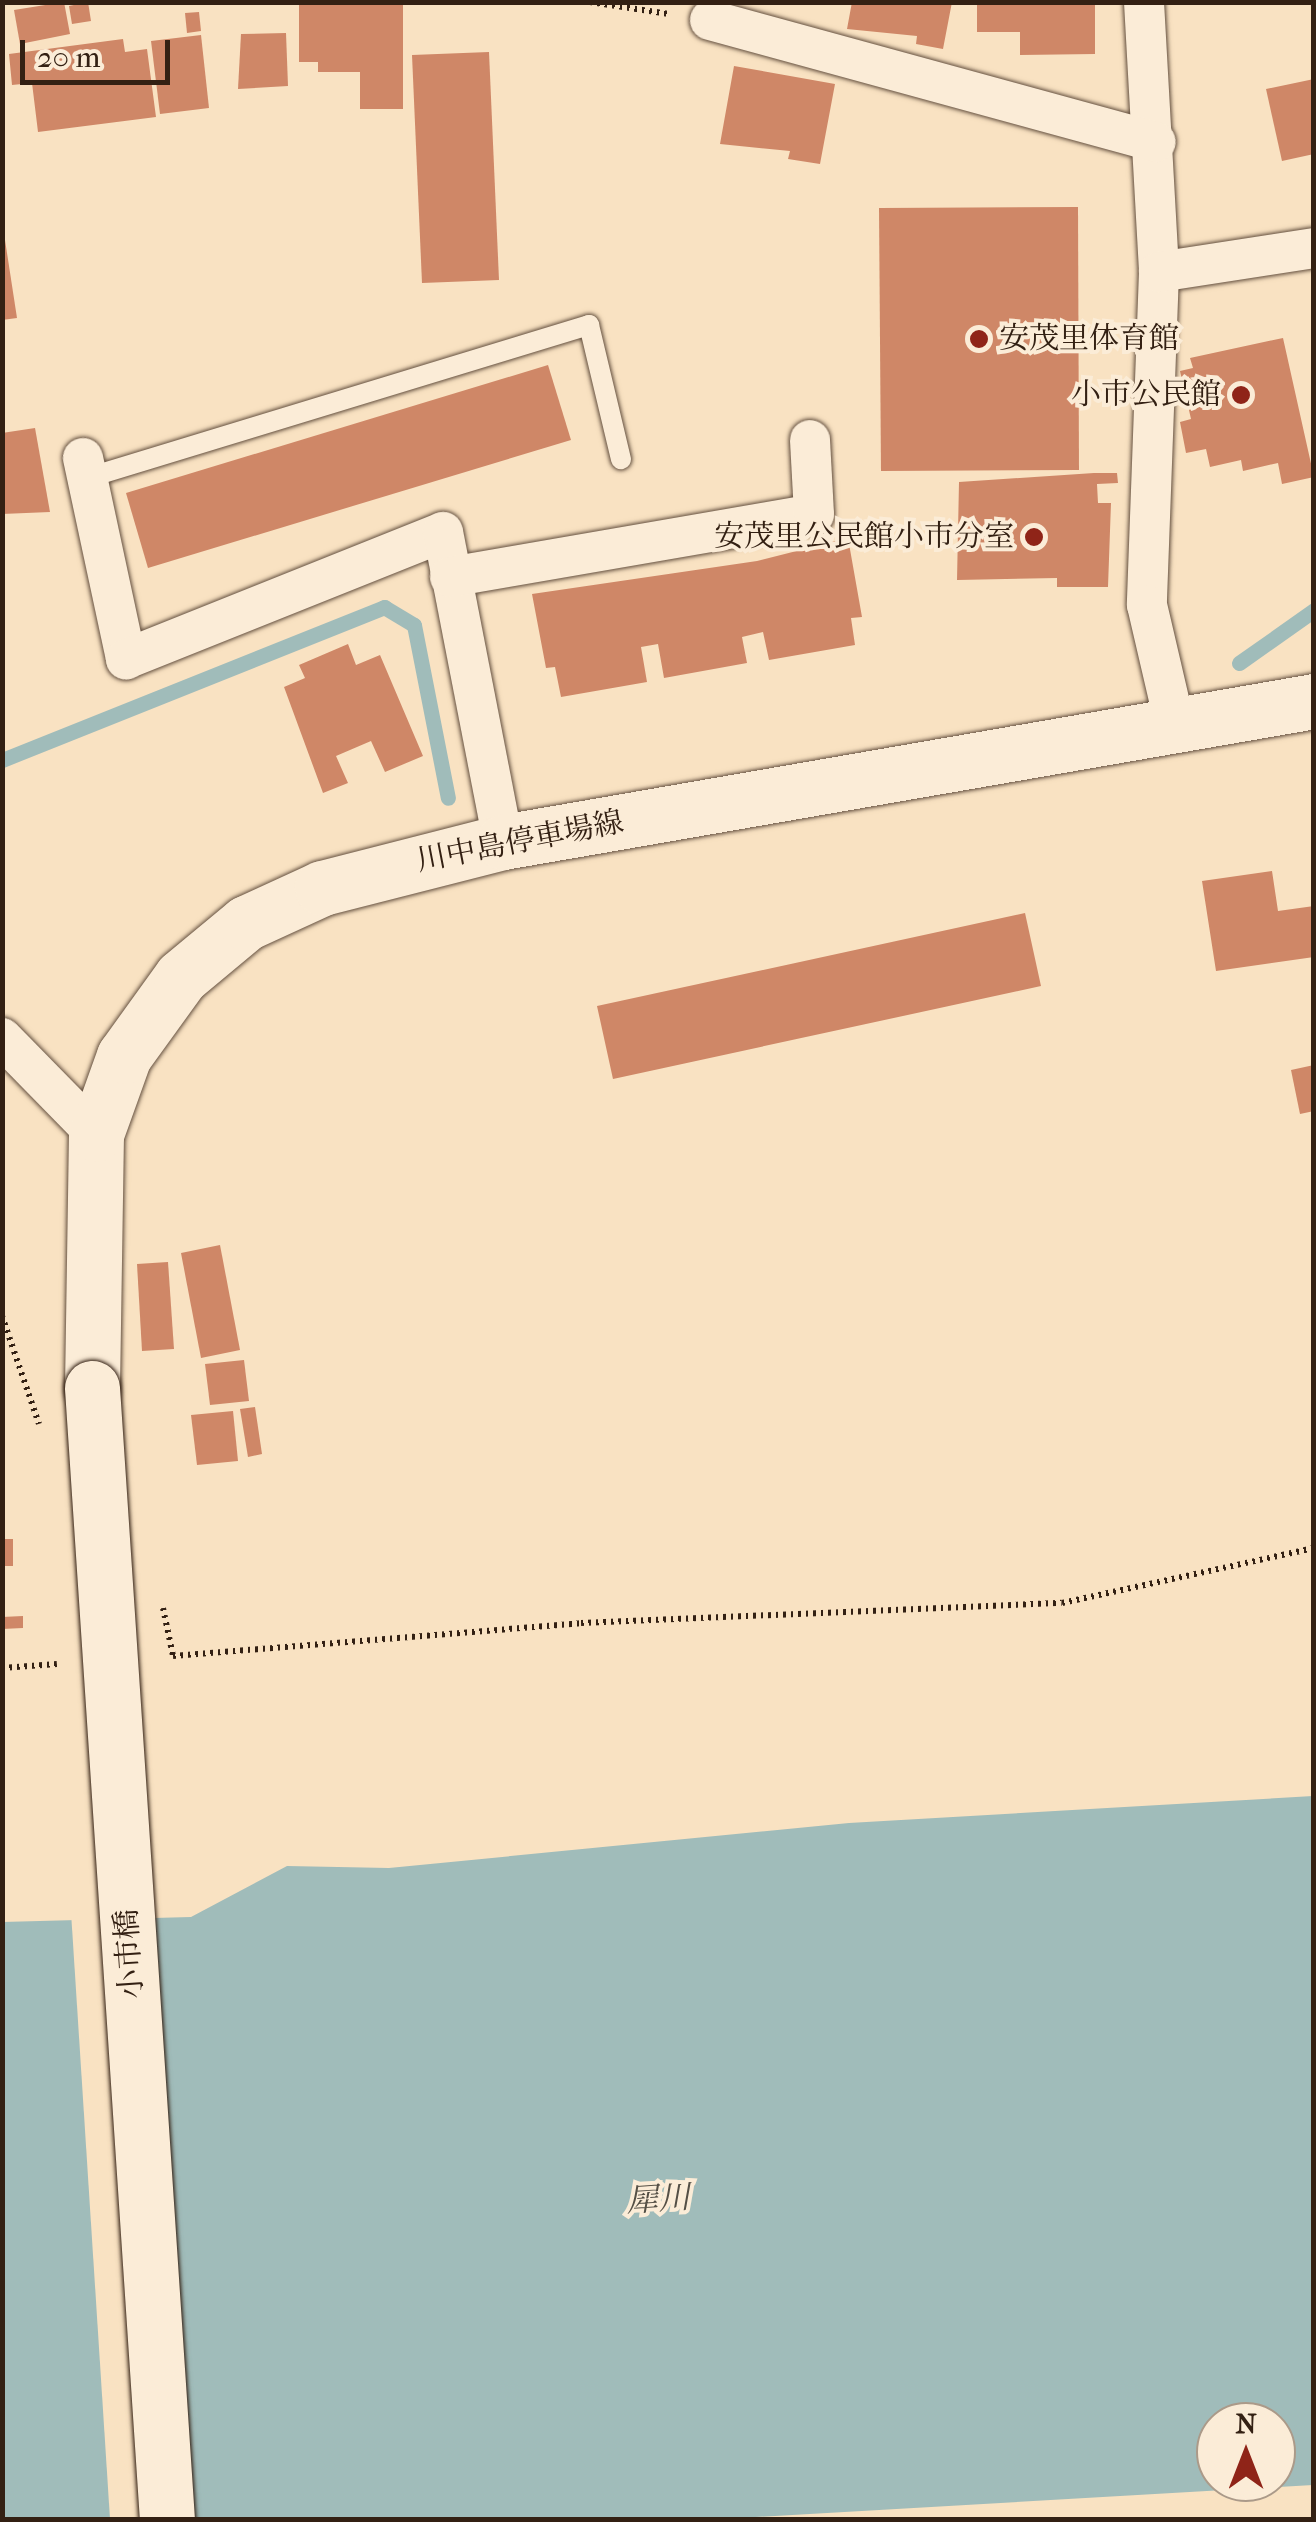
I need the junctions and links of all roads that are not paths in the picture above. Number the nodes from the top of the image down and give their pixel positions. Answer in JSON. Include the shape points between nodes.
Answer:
{"nodes":[{"id":1,"x":1144,"y":2,"type":"edge"},
{"id":2,"x":710,"y":20,"type":"road end"},
{"id":3,"x":1156,"y":142,"type":"junction"},
{"id":4,"x":1314,"y":248,"type":"edge"},
{"id":5,"x":1159,"y":272,"type":"junction"},
{"id":6,"x":810,"y":440,"type":"dead end"},
{"id":7,"x":621,"y":459,"type":"dead end"},
{"id":8,"x":84,"y":468,"type":"joint"},
{"id":9,"x":450,"y":578,"type":"junction"},
{"id":10,"x":1314,"y":701,"type":"edge"},
{"id":11,"x":1176,"y":725,"type":"junction"},
{"id":12,"x":504,"y":842,"type":"junction"},
{"id":13,"x":2,"y":1038,"type":"edge"},
{"id":14,"x":96,"y":1134,"type":"junction"},
{"id":15,"x":92,"y":1388,"type":"joint"},
{"id":16,"x":168,"y":2520,"type":"edge"}],
"edges":[{"from":1,"to":3,"type":"street"},
{"from":2,"to":3,"type":"street"},
{"from":3,"to":5,"type":"street"},
{"from":4,"to":5,"type":"street"},
{"from":5,"to":11,"type":"street","via":[[1147,605]]},
{"from":6,"to":9,"type":"street","via":[[814,514]]},
{"from":7,"to":8,"type":"lane","via":[[590,325]]},
{"from":8,"to":9,"type":"street","via":[[126,659],[443,532]]},
{"from":9,"to":12,"type":"street"},
{"from":10,"to":11,"type":"main road","name":"川中島停車場線"},
{"from":11,"to":12,"type":"main road","name":"川中島停車場線"},
{"from":12,"to":14,"type":"main road","name":"川中島停車場線","via":[[322,888],[246,923],[181,977],[124,1056]]},
{"from":13,"to":14,"type":"street"},
{"from":14,"to":15,"type":"main road","name":"川中島停車場線"},
{"from":15,"to":16,"type":"main road","name":"小市橋","bridge":true}]}
